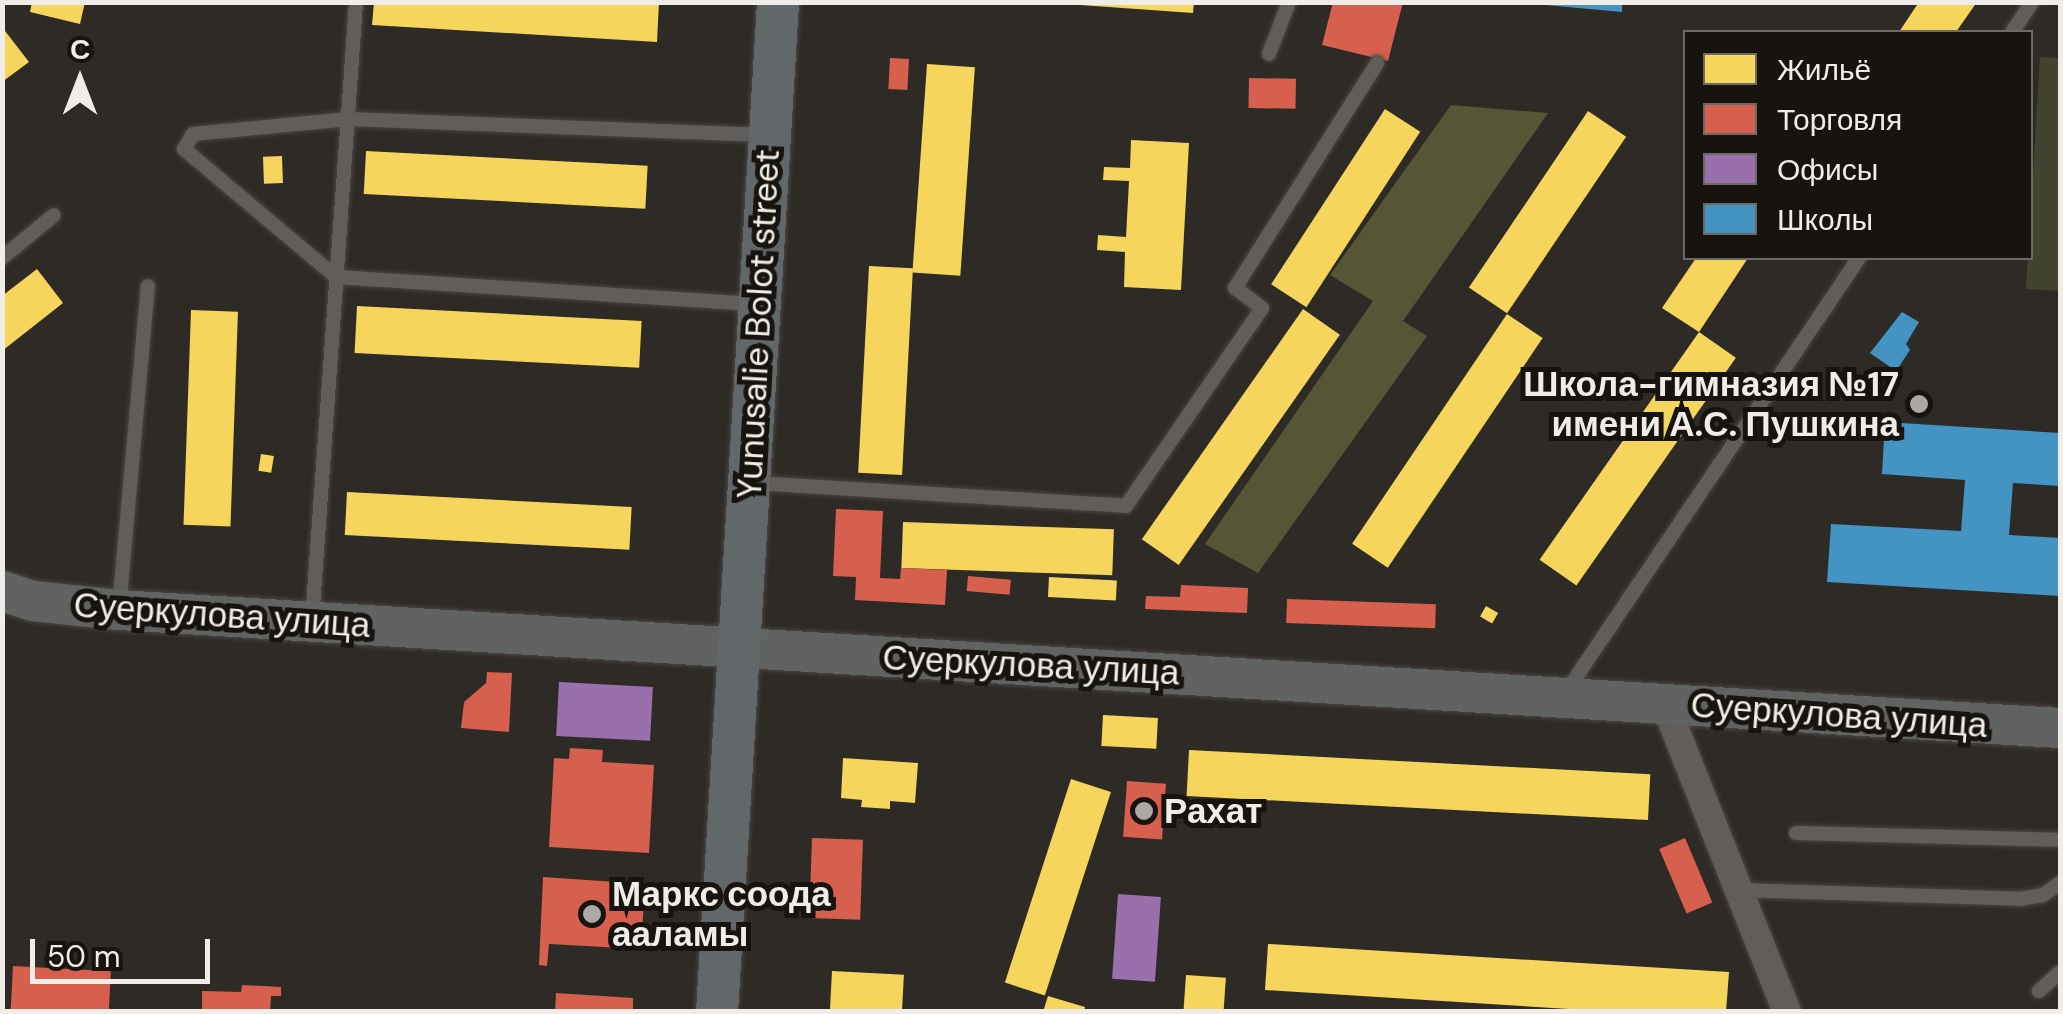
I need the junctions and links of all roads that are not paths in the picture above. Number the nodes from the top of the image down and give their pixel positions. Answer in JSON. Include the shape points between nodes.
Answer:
{"nodes":[{"id":1,"x":356,"y":2,"type":"edge"},
{"id":2,"x":778,"y":2,"type":"edge"},
{"id":3,"x":1289,"y":2,"type":"edge"},
{"id":4,"x":2032,"y":2,"type":"edge"},
{"id":5,"x":2013,"y":30,"type":"edge"},
{"id":6,"x":1269,"y":54,"type":"dead end"},
{"id":7,"x":1378,"y":63,"type":"dead end"},
{"id":8,"x":349,"y":118,"type":"junction"},
{"id":9,"x":769,"y":136,"type":"junction"},
{"id":10,"x":54,"y":216,"type":"dead end"},
{"id":11,"x":2,"y":258,"type":"edge"},
{"id":12,"x":1857,"y":260,"type":"edge"},
{"id":13,"x":336,"y":277,"type":"junction"},
{"id":14,"x":148,"y":286,"type":"dead end"},
{"id":15,"x":760,"y":305,"type":"junction"},
{"id":16,"x":749,"y":483,"type":"junction"},
{"id":17,"x":2,"y":591,"type":"edge"},
{"id":18,"x":118,"y":610,"type":"junction"},
{"id":19,"x":312,"y":622,"type":"junction"},
{"id":20,"x":739,"y":646,"type":"junction"},
{"id":21,"x":1563,"y":698,"type":"junction"},
{"id":22,"x":1665,"y":704,"type":"junction"},
{"id":23,"x":2060,"y":728,"type":"edge"},
{"id":24,"x":1796,"y":833,"type":"dead end"},
{"id":25,"x":2060,"y":840,"type":"edge"},
{"id":26,"x":2060,"y":883,"type":"edge"},
{"id":27,"x":1739,"y":890,"type":"junction"},
{"id":28,"x":2060,"y":972,"type":"edge"},
{"id":29,"x":2039,"y":991,"type":"dead end"},
{"id":30,"x":717,"y":1012,"type":"edge"},
{"id":31,"x":1786,"y":1012,"type":"edge"}],
"edges":[{"from":1,"to":8,"type":"lane"},
{"from":2,"to":9,"type":"main road","name":"Yunusalie Bolot street"},
{"from":3,"to":6,"type":"lane"},
{"from":4,"to":5,"type":"lane"},
{"from":7,"to":16,"type":"lane","via":[[1234,288],[1262,308],[1126,506]]},
{"from":8,"to":9,"type":"lane"},
{"from":8,"to":13,"type":"lane"},
{"from":8,"to":13,"type":"lane","via":[[193,134],[184,149]]},
{"from":9,"to":15,"type":"main road","name":"Yunusalie Bolot street"},
{"from":10,"to":11,"type":"lane"},
{"from":12,"to":21,"type":"lane"},
{"from":13,"to":15,"type":"lane"},
{"from":13,"to":19,"type":"lane"},
{"from":14,"to":18,"type":"lane"},
{"from":15,"to":16,"type":"main road","name":"Yunusalie Bolot street"},
{"from":16,"to":20,"type":"main road","name":"Yunusalie Bolot street"},
{"from":17,"to":18,"type":"main road","name":"Суеркулова улица"},
{"from":18,"to":19,"type":"main road","name":"Суеркулова улица"},
{"from":19,"to":20,"type":"main road","name":"Суеркулова улица"},
{"from":20,"to":21,"type":"main road","name":"Суеркулова улица"},
{"from":20,"to":30,"type":"main road","name":"Yunusalie Bolot street"},
{"from":21,"to":22,"type":"main road","name":"Суеркулова улица"},
{"from":22,"to":23,"type":"main road","name":"Суеркулова улица"},
{"from":22,"to":27,"type":"street"},
{"from":24,"to":25,"type":"lane"},
{"from":26,"to":27,"type":"lane","via":[[2020,899]]},
{"from":27,"to":31,"type":"street"},
{"from":28,"to":29,"type":"lane"}]}
